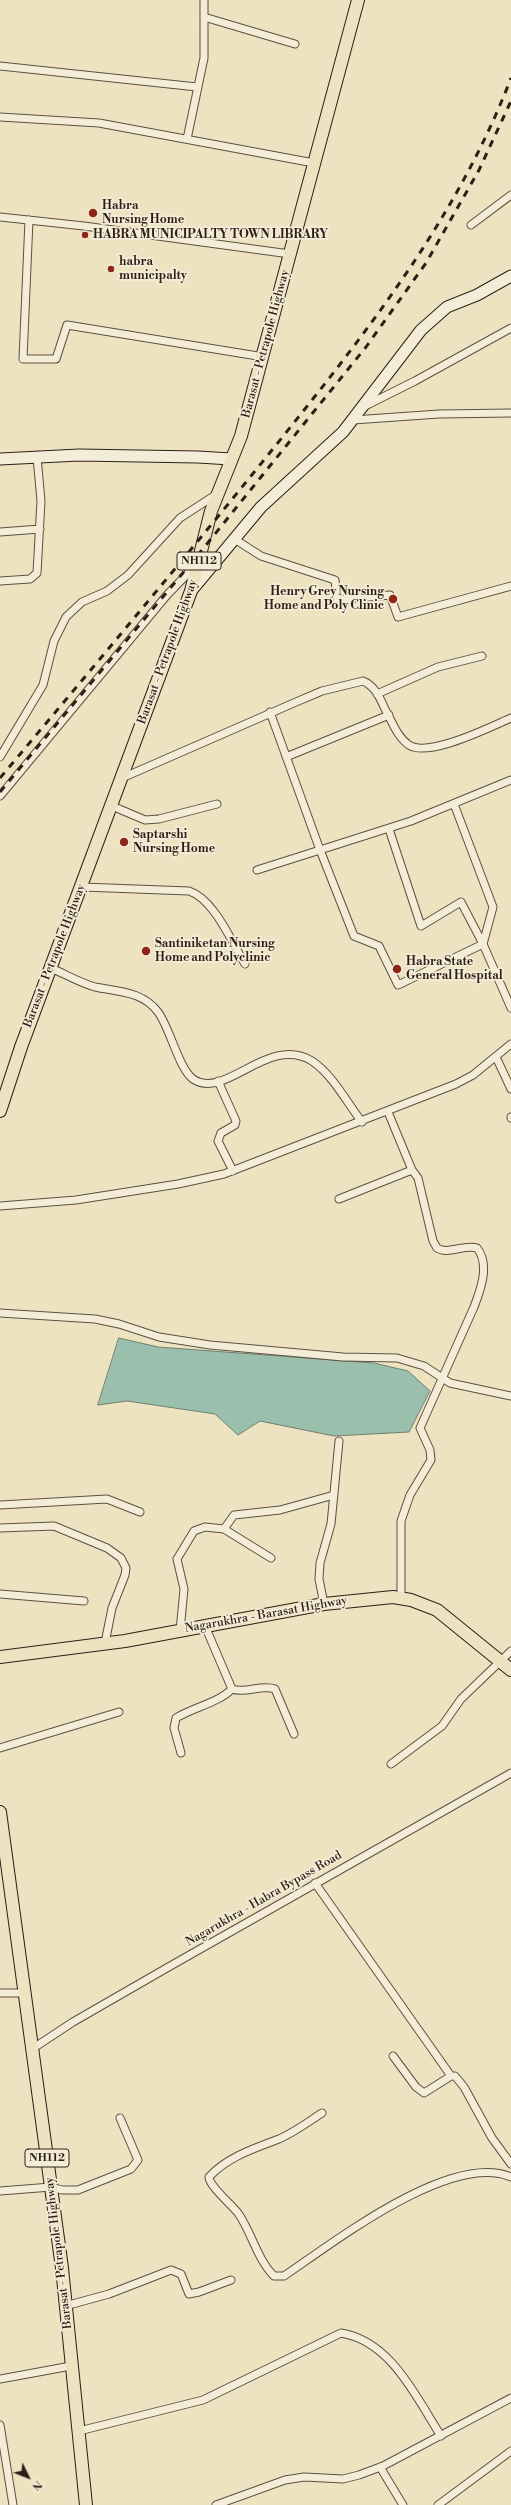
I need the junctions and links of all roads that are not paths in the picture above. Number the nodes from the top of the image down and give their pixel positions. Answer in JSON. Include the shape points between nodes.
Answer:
{"nodes":[{"id":1,"x":204,"y":0,"type":"edge"},
{"id":2,"x":358,"y":0,"type":"edge"},
{"id":3,"x":204,"y":18,"type":"junction"},
{"id":4,"x":295,"y":44,"type":"dead end"},
{"id":5,"x":0,"y":66,"type":"edge"},
{"id":6,"x":197,"y":86,"type":"junction"},
{"id":7,"x":0,"y":116,"type":"edge"},
{"id":8,"x":186,"y":139,"type":"junction"},
{"id":9,"x":314,"y":163,"type":"junction"},
{"id":10,"x":511,"y":195,"type":"edge"},
{"id":11,"x":0,"y":217,"type":"edge"},
{"id":12,"x":29,"y":220,"type":"junction"},
{"id":13,"x":471,"y":225,"type":"dead end"},
{"id":14,"x":290,"y":254,"type":"junction"},
{"id":15,"x":511,"y":276,"type":"edge"},
{"id":16,"x":511,"y":328,"type":"edge"},
{"id":17,"x":264,"y":357,"type":"junction"},
{"id":18,"x":366,"y":406,"type":"junction"},
{"id":19,"x":511,"y":413,"type":"edge"},
{"id":20,"x":354,"y":420,"type":"junction"},
{"id":21,"x":37,"y":457,"type":"junction"},
{"id":22,"x":0,"y":459,"type":"edge"},
{"id":23,"x":231,"y":459,"type":"junction"},
{"id":24,"x":217,"y":494,"type":"junction"},
{"id":25,"x":40,"y":528,"type":"junction"},
{"id":26,"x":0,"y":532,"type":"edge"},
{"id":27,"x":236,"y":540,"type":"junction"},
{"id":28,"x":198,"y":564,"type":"junction"},
{"id":29,"x":0,"y":581,"type":"edge"},
{"id":30,"x":511,"y":586,"type":"edge"},
{"id":31,"x":191,"y":591,"type":"junction"},
{"id":32,"x":482,"y":656,"type":"dead end"},
{"id":33,"x":377,"y":694,"type":"junction"},
{"id":34,"x":270,"y":712,"type":"junction"},
{"id":35,"x":389,"y":716,"type":"junction"},
{"id":36,"x":511,"y":718,"type":"edge"},
{"id":37,"x":0,"y":757,"type":"edge"},
{"id":38,"x":286,"y":757,"type":"junction"},
{"id":39,"x":122,"y":778,"type":"junction"},
{"id":40,"x":511,"y":780,"type":"edge"},
{"id":41,"x":0,"y":796,"type":"edge"},
{"id":42,"x":217,"y":804,"type":"dead end"},
{"id":43,"x":454,"y":804,"type":"junction"},
{"id":44,"x":112,"y":806,"type":"junction"},
{"id":45,"x":389,"y":829,"type":"junction"},
{"id":46,"x":320,"y":850,"type":"junction"},
{"id":47,"x":257,"y":870,"type":"dead end"},
{"id":48,"x":82,"y":887,"type":"junction"},
{"id":49,"x":483,"y":944,"type":"junction"},
{"id":50,"x":245,"y":964,"type":"dead end"},
{"id":51,"x":51,"y":968,"type":"junction"},
{"id":52,"x":511,"y":1008,"type":"edge"},
{"id":53,"x":511,"y":1044,"type":"edge"},
{"id":54,"x":496,"y":1057,"type":"junction"},
{"id":55,"x":218,"y":1081,"type":"junction"},
{"id":56,"x":511,"y":1089,"type":"edge"},
{"id":57,"x":0,"y":1111,"type":"edge"},
{"id":58,"x":388,"y":1112,"type":"junction"},
{"id":59,"x":362,"y":1122,"type":"junction"},
{"id":60,"x":412,"y":1170,"type":"junction"},
{"id":61,"x":233,"y":1171,"type":"junction"},
{"id":62,"x":340,"y":1199,"type":"dead end"},
{"id":63,"x":0,"y":1206,"type":"edge"},
{"id":64,"x":0,"y":1313,"type":"edge"},
{"id":65,"x":442,"y":1378,"type":"junction"},
{"id":66,"x":511,"y":1396,"type":"edge"},
{"id":67,"x":339,"y":1441,"type":"dead end"},
{"id":68,"x":334,"y":1495,"type":"junction"},
{"id":69,"x":0,"y":1504,"type":"edge"},
{"id":70,"x":140,"y":1512,"type":"dead end"},
{"id":71,"x":0,"y":1528,"type":"edge"},
{"id":72,"x":224,"y":1529,"type":"junction"},
{"id":73,"x":271,"y":1558,"type":"dead end"},
{"id":74,"x":0,"y":1594,"type":"edge"},
{"id":75,"x":401,"y":1598,"type":"junction"},
{"id":76,"x":84,"y":1601,"type":"dead end"},
{"id":77,"x":324,"y":1604,"type":"junction"},
{"id":78,"x":205,"y":1626,"type":"junction"},
{"id":79,"x":180,"y":1631,"type":"junction"},
{"id":80,"x":105,"y":1643,"type":"junction"},
{"id":81,"x":511,"y":1651,"type":"edge"},
{"id":82,"x":0,"y":1657,"type":"edge"},
{"id":83,"x":507,"y":1666,"type":"edge"},
{"id":84,"x":232,"y":1689,"type":"junction"},
{"id":85,"x":119,"y":1712,"type":"dead end"},
{"id":86,"x":294,"y":1734,"type":"dead end"},
{"id":87,"x":0,"y":1748,"type":"edge"},
{"id":88,"x":181,"y":1753,"type":"dead end"},
{"id":89,"x":391,"y":1764,"type":"dead end"},
{"id":90,"x":511,"y":1774,"type":"edge"},
{"id":91,"x":0,"y":1812,"type":"edge"},
{"id":92,"x":3,"y":1862,"type":"edge"},
{"id":93,"x":315,"y":1883,"type":"junction"},
{"id":94,"x":0,"y":1993,"type":"edge"},
{"id":95,"x":24,"y":1993,"type":"junction"},
{"id":96,"x":32,"y":2049,"type":"junction"},
{"id":97,"x":393,"y":2056,"type":"dead end"},
{"id":98,"x":451,"y":2076,"type":"junction"},
{"id":99,"x":322,"y":2113,"type":"dead end"},
{"id":100,"x":120,"y":2118,"type":"dead end"},
{"id":101,"x":511,"y":2164,"type":"edge"},
{"id":102,"x":511,"y":2177,"type":"edge"},
{"id":103,"x":51,"y":2187,"type":"junction"},
{"id":104,"x":0,"y":2191,"type":"edge"},
{"id":105,"x":231,"y":2280,"type":"dead end"},
{"id":106,"x":65,"y":2306,"type":"junction"},
{"id":107,"x":71,"y":2366,"type":"junction"},
{"id":108,"x":0,"y":2379,"type":"edge"},
{"id":109,"x":511,"y":2398,"type":"edge"},
{"id":110,"x":0,"y":2425,"type":"edge"},
{"id":111,"x":79,"y":2431,"type":"junction"},
{"id":112,"x":441,"y":2436,"type":"junction"},
{"id":113,"x":1,"y":2442,"type":"edge"},
{"id":114,"x":511,"y":2451,"type":"edge"},
{"id":115,"x":380,"y":2467,"type":"junction"},
{"id":116,"x":13,"y":2505,"type":"edge"},
{"id":117,"x":86,"y":2505,"type":"edge"},
{"id":118,"x":216,"y":2505,"type":"edge"},
{"id":119,"x":403,"y":2505,"type":"edge"},
{"id":120,"x":438,"y":2505,"type":"edge"}],
"edges":[{"from":1,"to":3,"type":"street"},
{"from":2,"to":9,"type":"main road","name":"Barasat - Petrapole Highway","number":"NH112"},
{"from":3,"to":4,"type":"street"},
{"from":3,"to":6,"type":"street","via":[[204,58]]},
{"from":5,"to":6,"type":"street"},
{"from":6,"to":8,"type":"street"},
{"from":7,"to":8,"type":"street","via":[[99,123]]},
{"from":8,"to":9,"type":"street"},
{"from":9,"to":14,"type":"main road","name":"Barasat - Petrapole Highway","number":"NH112"},
{"from":10,"to":13,"type":"street"},
{"from":11,"to":12,"type":"street"},
{"from":12,"to":14,"type":"street"},
{"from":12,"to":17,"type":"street","via":[[23,359],[56,359],[67,325]]},
{"from":14,"to":17,"type":"main road","name":"Barasat - Petrapole Highway","number":"NH112"},
{"from":15,"to":18,"type":"main road","via":[[477,295],[447,307],[434,317],[421,330]]},
{"from":16,"to":18,"type":"street"},
{"from":17,"to":23,"type":"main road","name":"Barasat - Petrapole Highway","number":"NH112","via":[[243,430]]},
{"from":18,"to":20,"type":"main road"},
{"from":19,"to":20,"type":"street","via":[[439,414]]},
{"from":20,"to":27,"type":"main road","via":[[261,507]]},
{"from":21,"to":22,"type":"main road"},
{"from":21,"to":23,"type":"main road","via":[[79,455]]},
{"from":21,"to":25,"type":"street"},
{"from":23,"to":24,"type":"main road","name":"Barasat - Petrapole Highway","number":"NH112"},
{"from":24,"to":28,"type":"main road","name":"Barasat - Petrapole Highway","number":"NH112"},
{"from":24,"to":37,"type":"street","via":[[180,518],[128,575],[107,591],[82,602],[66,617],[54,640],[43,685]]},
{"from":25,"to":26,"type":"street"},
{"from":25,"to":29,"type":"street","via":[[38,568],[35,576],[30,579]]},
{"from":27,"to":30,"type":"street","via":[[261,556],[335,580],[337,600],[390,595],[398,617]]},
{"from":27,"to":31,"type":"main road"},
{"from":28,"to":31,"type":"main road","name":"Barasat - Petrapole Highway","number":"NH112"},
{"from":28,"to":41,"type":"street","via":[[166,595]]},
{"from":31,"to":39,"type":"main road","name":"Barasat - Petrapole Highway","number":"NH112"},
{"from":32,"to":33,"type":"street","via":[[438,667]]},
{"from":33,"to":34,"type":"street","via":[[363,681],[322,691]]},
{"from":33,"to":35,"type":"street"},
{"from":34,"to":38,"type":"street"},
{"from":34,"to":39,"type":"street"},
{"from":35,"to":36,"type":"street","via":[[400,736],[419,750],[450,743]]},
{"from":35,"to":38,"type":"street"},
{"from":38,"to":46,"type":"street"},
{"from":39,"to":44,"type":"main road","name":"Barasat - Petrapole Highway","number":"NH112"},
{"from":40,"to":43,"type":"street"},
{"from":42,"to":44,"type":"street","via":[[159,819],[145,820]]},
{"from":43,"to":45,"type":"street"},
{"from":43,"to":49,"type":"street","via":[[493,907]]},
{"from":44,"to":48,"type":"main road","name":"Barasat - Petrapole Highway","number":"NH112"},
{"from":45,"to":46,"type":"street"},
{"from":45,"to":49,"type":"street","via":[[421,926],[461,902]]},
{"from":46,"to":47,"type":"street"},
{"from":46,"to":49,"type":"street","via":[[354,936],[379,946],[398,985]]},
{"from":48,"to":50,"type":"street","via":[[196,893],[208,903]]},
{"from":48,"to":51,"type":"main road","name":"Barasat - Petrapole Highway","number":"NH112"},
{"from":49,"to":52,"type":"street"},
{"from":51,"to":55,"type":"street","via":[[84,983],[134,994],[147,1000],[158,1012],[179,1056],[193,1078],[203,1082]]},
{"from":51,"to":57,"type":"main road","name":"Barasat - Petrapole Highway","number":"NH112"},
{"from":53,"to":54,"type":"street"},
{"from":54,"to":56,"type":"street"},
{"from":54,"to":58,"type":"street","via":[[456,1084]]},
{"from":55,"to":59,"type":"street","via":[[228,1079],[272,1056],[295,1055],[305,1058],[325,1074]]},
{"from":55,"to":61,"type":"street","via":[[236,1121],[235,1125],[221,1133],[218,1141]]},
{"from":58,"to":59,"type":"street"},
{"from":58,"to":60,"type":"street"},
{"from":59,"to":61,"type":"street"},
{"from":60,"to":62,"type":"street"},
{"from":60,"to":65,"type":"street","via":[[418,1178],[433,1241],[437,1248],[446,1251],[470,1246],[477,1248],[483,1261],[482,1288]]},
{"from":61,"to":63,"type":"street","via":[[178,1184],[105,1193],[76,1200]]},
{"from":64,"to":65,"type":"street","via":[[95,1319],[159,1337],[224,1347],[343,1357],[397,1358],[424,1366]]},
{"from":65,"to":66,"type":"street","via":[[450,1383]]},
{"from":65,"to":75,"type":"street","via":[[420,1428],[430,1450],[431,1460],[410,1495],[401,1521]]},
{"from":67,"to":68,"type":"street"},
{"from":68,"to":72,"type":"street","via":[[280,1510],[234,1515]]},
{"from":68,"to":77,"type":"street","via":[[331,1524],[319,1567]]},
{"from":69,"to":70,"type":"street","via":[[107,1499]]},
{"from":71,"to":80,"type":"street","via":[[54,1526],[107,1548],[121,1558],[126,1568],[125,1575],[112,1608]]},
{"from":72,"to":73,"type":"street"},
{"from":72,"to":79,"type":"street","via":[[205,1527],[194,1531],[177,1559],[184,1589]]},
{"from":74,"to":76,"type":"street"},
{"from":75,"to":77,"type":"main road","name":"Nagarukhra - Barasat Highway","via":[[370,1598]]},
{"from":75,"to":83,"type":"main road","name":"Nagarukhra - Barasat Highway","via":[[437,1610]]},
{"from":77,"to":78,"type":"main road","name":"Nagarukhra - Barasat Highway"},
{"from":78,"to":79,"type":"main road","name":"Nagarukhra - Barasat Highway"},
{"from":78,"to":84,"type":"street"},
{"from":79,"to":80,"type":"main road","name":"Nagarukhra - Barasat Highway"},
{"from":80,"to":82,"type":"main road","name":"Nagarukhra - Barasat Highway"},
{"from":81,"to":83,"type":"street"},
{"from":83,"to":89,"type":"street","via":[[461,1699],[442,1726]]},
{"from":84,"to":86,"type":"street","via":[[268,1686],[275,1689]]},
{"from":84,"to":88,"type":"street","via":[[222,1697],[196,1706],[176,1718],[174,1728]]},
{"from":85,"to":87,"type":"street"},
{"from":90,"to":93,"type":"street","name":"Nagarukhra - Habra Bypass Road"},
{"from":91,"to":92,"type":"main road","name":"Barasat - Petrapole Highway","number":"NH112"},
{"from":92,"to":95,"type":"main road","name":"Barasat - Petrapole Highway","number":"NH112"},
{"from":93,"to":96,"type":"street","name":"Nagarukhra - Habra Bypass Road","via":[[73,2022]]},
{"from":93,"to":98,"type":"street"},
{"from":94,"to":95,"type":"street"},
{"from":95,"to":96,"type":"main road","name":"Barasat - Petrapole Highway","number":"NH112"},
{"from":96,"to":103,"type":"main road","name":"Barasat - Petrapole Highway","number":"NH112"},
{"from":97,"to":98,"type":"street","via":[[420,2091],[428,2092]]},
{"from":98,"to":101,"type":"street","via":[[455,2076],[464,2087],[492,2138]]},
{"from":99,"to":102,"type":"street","via":[[285,2136],[257,2145],[208,2177],[212,2185],[239,2214],[274,2276],[284,2276],[367,2219],[402,2199],[468,2173],[481,2171]]},
{"from":100,"to":103,"type":"street","via":[[136,2154],[136,2165],[78,2190]]},
{"from":103,"to":104,"type":"street"},
{"from":103,"to":106,"type":"main road","name":"Barasat - Petrapole Highway","number":"NH112"},
{"from":105,"to":106,"type":"street","via":[[189,2294],[180,2274],[171,2270],[110,2294]]},
{"from":106,"to":107,"type":"main road","name":"Barasat - Petrapole Highway","number":"NH112"},
{"from":107,"to":108,"type":"street"},
{"from":107,"to":111,"type":"main road","name":"Barasat - Petrapole Highway","number":"NH112"},
{"from":109,"to":112,"type":"street"},
{"from":110,"to":113,"type":"street"},
{"from":111,"to":112,"type":"street","via":[[203,2400],[341,2333],[356,2336],[382,2352],[393,2364]]},
{"from":111,"to":117,"type":"main road","name":"Barasat - Petrapole Highway","number":"NH112"},
{"from":112,"to":115,"type":"street"},
{"from":113,"to":116,"type":"street"},
{"from":114,"to":120,"type":"street"},
{"from":115,"to":118,"type":"street","via":[[343,2478],[304,2477],[285,2480]]},
{"from":115,"to":119,"type":"street"}]}
